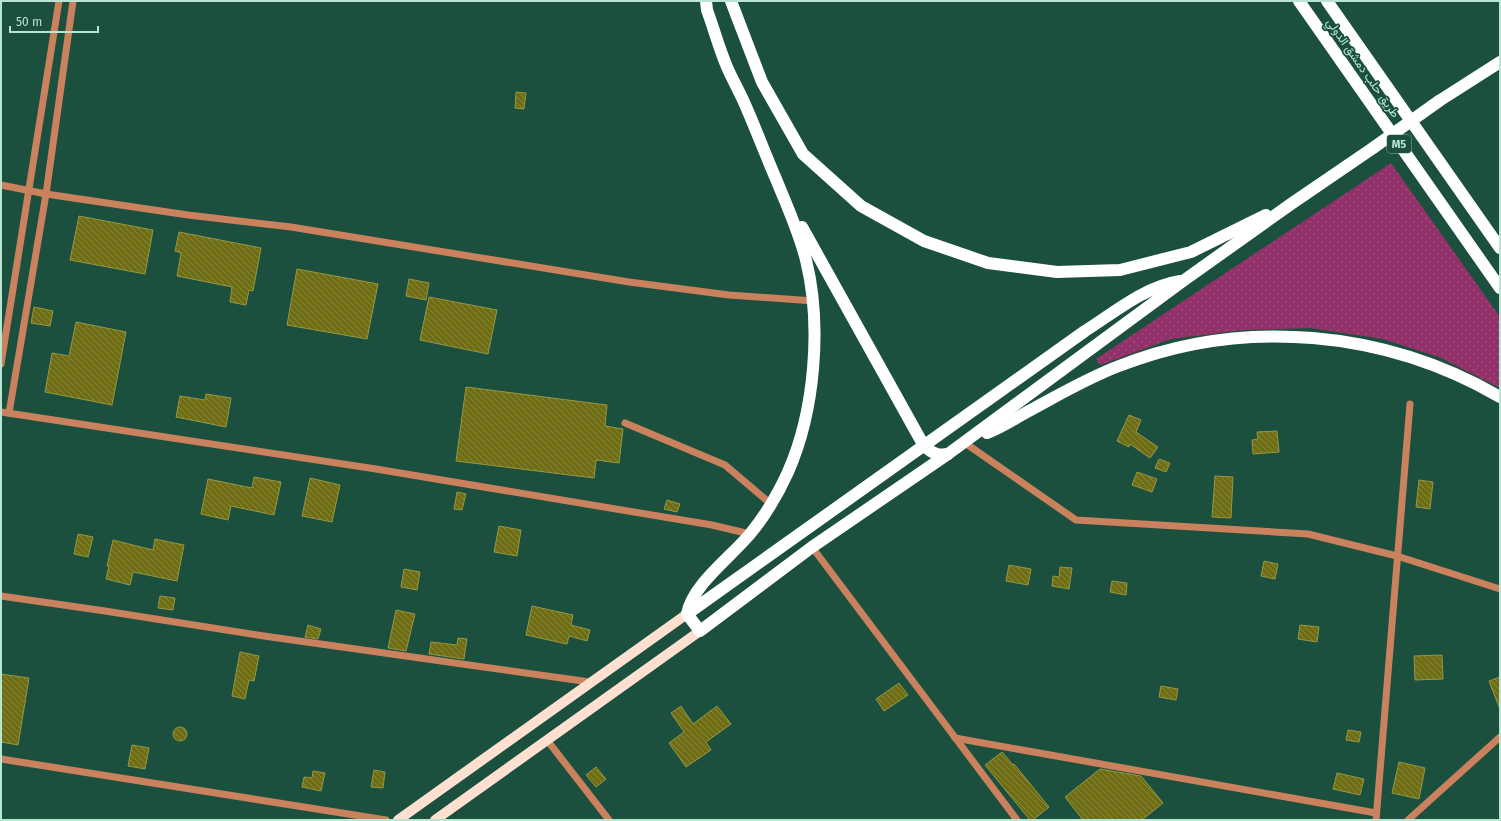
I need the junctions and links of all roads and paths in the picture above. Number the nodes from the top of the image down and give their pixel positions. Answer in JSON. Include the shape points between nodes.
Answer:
{"nodes":[{"id":1,"x":59,"y":1,"type":"edge"},
{"id":2,"x":73,"y":1,"type":"edge"},
{"id":3,"x":706,"y":1,"type":"edge"},
{"id":4,"x":731,"y":1,"type":"edge"},
{"id":5,"x":1299,"y":1,"type":"edge"},
{"id":6,"x":1327,"y":1,"type":"edge"},
{"id":7,"x":1500,"y":62,"type":"edge"},
{"id":8,"x":1,"y":185,"type":"edge"},
{"id":9,"x":780,"y":188,"type":"junction"},
{"id":10,"x":29,"y":190,"type":"junction"},
{"id":11,"x":46,"y":194,"type":"junction"},
{"id":12,"x":1291,"y":204,"type":"junction"},
{"id":13,"x":1500,"y":248,"type":"edge"},
{"id":14,"x":1183,"y":281,"type":"junction"},
{"id":15,"x":1500,"y":288,"type":"edge"},
{"id":16,"x":814,"y":301,"type":"junction"},
{"id":17,"x":1,"y":364,"type":"edge"},
{"id":18,"x":1500,"y":397,"type":"edge"},
{"id":19,"x":1410,"y":404,"type":"dead end"},
{"id":20,"x":1,"y":412,"type":"edge"},
{"id":21,"x":9,"y":413,"type":"junction"},
{"id":22,"x":625,"y":422,"type":"dead end"},
{"id":23,"x":969,"y":440,"type":"junction"},
{"id":24,"x":924,"y":446,"type":"junction"},
{"id":25,"x":948,"y":454,"type":"junction"},
{"id":26,"x":771,"y":504,"type":"junction"},
{"id":27,"x":750,"y":534,"type":"junction"},
{"id":28,"x":812,"y":547,"type":"junction"},
{"id":29,"x":1397,"y":556,"type":"junction"},
{"id":30,"x":1500,"y":589,"type":"edge"},
{"id":31,"x":1,"y":596,"type":"edge"},
{"id":32,"x":687,"y":614,"type":"junction"},
{"id":33,"x":700,"y":631,"type":"junction"},
{"id":34,"x":590,"y":682,"type":"junction"},
{"id":35,"x":1500,"y":737,"type":"edge"},
{"id":36,"x":955,"y":738,"type":"junction"},
{"id":37,"x":547,"y":740,"type":"junction"},
{"id":38,"x":1,"y":759,"type":"edge"},
{"id":39,"x":1376,"y":816,"type":"edge"},
{"id":40,"x":386,"y":820,"type":"edge"},
{"id":41,"x":398,"y":820,"type":"edge"},
{"id":42,"x":435,"y":820,"type":"edge"},
{"id":43,"x":609,"y":820,"type":"edge"},
{"id":44,"x":1018,"y":820,"type":"edge"},
{"id":45,"x":1408,"y":820,"type":"edge"}],
"edges":[{"from":1,"to":10,"type":"street"},
{"from":2,"to":11,"type":"street"},
{"from":3,"to":9,"type":"highway","via":[[726,65]]},
{"from":4,"to":12,"type":"highway","via":[[762,82],[803,154],[861,206],[924,241],[988,263],[1057,272],[1120,270],[1191,252]]},
{"from":5,"to":15,"type":"highway","name":"طريق حلب دمشق الدولي","number":"M5"},
{"from":6,"to":13,"type":"highway","name":"طريق حلب دمشق الدولي","number":"M5"},
{"from":7,"to":12,"type":"highway","bridge":true,"via":[[1439,100]]},
{"from":8,"to":10,"type":"street"},
{"from":9,"to":16,"type":"highway","via":[[800,240]]},
{"from":9,"to":24,"type":"highway"},
{"from":10,"to":11,"type":"street"},
{"from":10,"to":17,"type":"street"},
{"from":11,"to":16,"type":"street","via":[[291,227],[675,288]]},
{"from":11,"to":21,"type":"street"},
{"from":12,"to":14,"type":"highway"},
{"from":14,"to":23,"type":"highway"},
{"from":14,"to":24,"type":"highway","via":[[1162,285],[1143,294],[1085,331]]},
{"from":16,"to":26,"type":"highway","via":[[813,370],[806,414],[795,454]]},
{"from":18,"to":23,"type":"highway","via":[[1453,373],[1388,350],[1322,338],[1254,337],[1179,347],[1139,359],[1099,374],[992,431]]},
{"from":19,"to":29,"type":"street"},
{"from":20,"to":21,"type":"street"},
{"from":21,"to":27,"type":"street","via":[[376,469],[712,525]]},
{"from":22,"to":26,"type":"street","via":[[725,465]]},
{"from":23,"to":25,"type":"highway"},
{"from":23,"to":29,"type":"street","via":[[1076,520],[1308,534]]},
{"from":24,"to":25,"type":"highway","via":[[935,454]]},
{"from":24,"to":32,"type":"highway"},
{"from":25,"to":28,"type":"highway"},
{"from":26,"to":27,"type":"highway"},
{"from":27,"to":32,"type":"highway","via":[[701,586],[689,605]]},
{"from":28,"to":33,"type":"highway"},
{"from":28,"to":36,"type":"street"},
{"from":29,"to":30,"type":"street"},
{"from":29,"to":39,"type":"street"},
{"from":31,"to":34,"type":"street"},
{"from":32,"to":33,"type":"highway"},
{"from":32,"to":34,"type":"main road"},
{"from":33,"to":37,"type":"main road"},
{"from":34,"to":41,"type":"main road"},
{"from":35,"to":45,"type":"street"},
{"from":36,"to":39,"type":"street"},
{"from":36,"to":44,"type":"street"},
{"from":37,"to":42,"type":"main road"},
{"from":37,"to":43,"type":"street"},
{"from":38,"to":40,"type":"street"}]}
